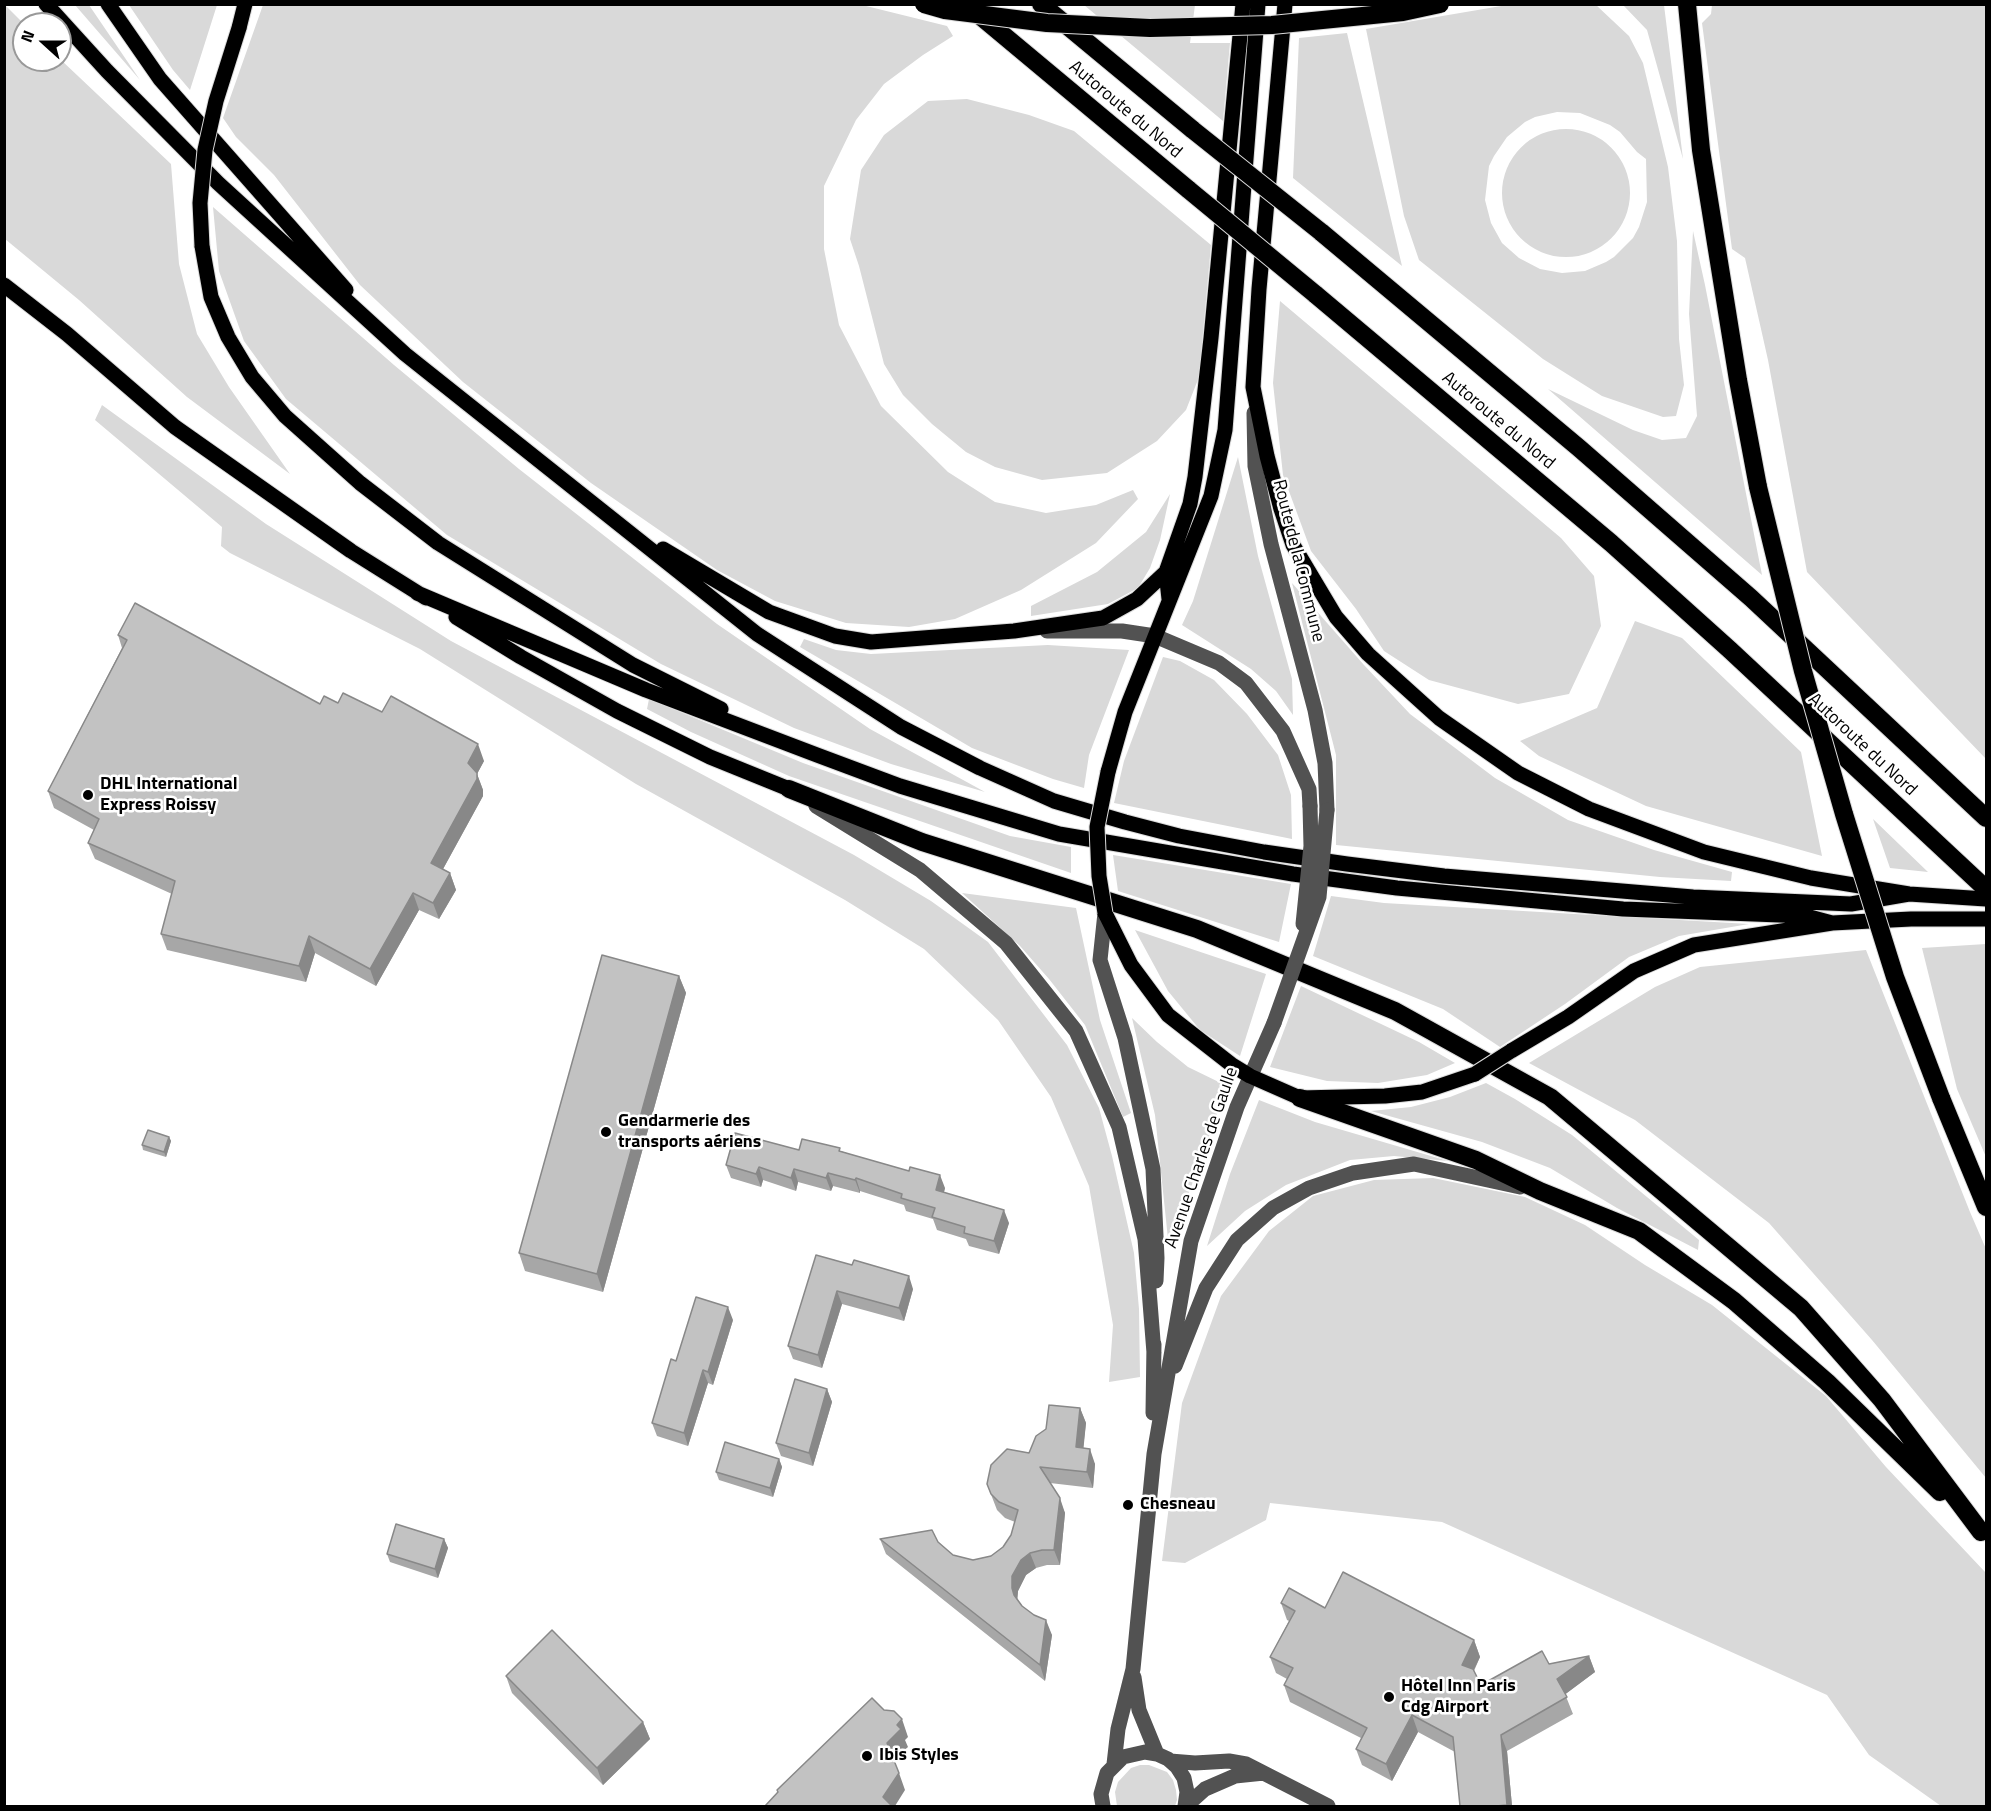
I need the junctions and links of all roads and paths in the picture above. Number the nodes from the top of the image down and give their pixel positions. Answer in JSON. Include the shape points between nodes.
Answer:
{"nodes":[{"id":1,"x":44,"y":4,"type":"edge"},
{"id":2,"x":108,"y":4,"type":"edge"},
{"id":3,"x":245,"y":4,"type":"edge"},
{"id":4,"x":924,"y":4,"type":"edge"},
{"id":5,"x":966,"y":4,"type":"edge"},
{"id":6,"x":1041,"y":4,"type":"edge"},
{"id":7,"x":1243,"y":4,"type":"edge"},
{"id":8,"x":1258,"y":4,"type":"edge"},
{"id":9,"x":1285,"y":4,"type":"edge"},
{"id":10,"x":1440,"y":4,"type":"edge"},
{"id":11,"x":1687,"y":4,"type":"edge"},
{"id":12,"x":4,"y":275,"type":"edge"},
{"id":13,"x":4,"y":285,"type":"edge"},
{"id":14,"x":49,"y":319,"type":"junction"},
{"id":15,"x":405,"y":354,"type":"junction"},
{"id":16,"x":1253,"y":387,"type":"junction"},
{"id":17,"x":613,"y":520,"type":"junction"},
{"id":18,"x":1166,"y":572,"type":"junction"},
{"id":19,"x":417,"y":593,"type":"junction"},
{"id":20,"x":1169,"y":602,"type":"junction"},
{"id":21,"x":1014,"y":632,"type":"junction"},
{"id":22,"x":1155,"y":636,"type":"junction"},
{"id":23,"x":817,"y":755,"type":"junction"},
{"id":24,"x":789,"y":789,"type":"junction"},
{"id":25,"x":1986,"y":818,"type":"edge"},
{"id":26,"x":1986,"y":889,"type":"edge"},
{"id":27,"x":1910,"y":894,"type":"junction"},
{"id":28,"x":1986,"y":899,"type":"edge"},
{"id":29,"x":1105,"y":913,"type":"junction"},
{"id":30,"x":1986,"y":919,"type":"edge"},
{"id":31,"x":1832,"y":923,"type":"junction"},
{"id":32,"x":1301,"y":942,"type":"junction"},
{"id":33,"x":1250,"y":1076,"type":"junction"},
{"id":34,"x":1300,"y":1098,"type":"junction"},
{"id":35,"x":1540,"y":1191,"type":"junction"},
{"id":36,"x":1986,"y":1207,"type":"edge"},
{"id":37,"x":1154,"y":1353,"type":"junction"},
{"id":38,"x":1164,"y":1393,"type":"junction"},
{"id":39,"x":1154,"y":1454,"type":"junction"},
{"id":40,"x":1984,"y":1534,"type":"edge"},
{"id":41,"x":1133,"y":1669,"type":"junction"},
{"id":42,"x":1163,"y":1757,"type":"junction"},
{"id":43,"x":1114,"y":1764,"type":"junction"},
{"id":44,"x":1264,"y":1773,"type":"junction"},
{"id":45,"x":1100,"y":1805,"type":"edge"},
{"id":46,"x":1185,"y":1806,"type":"edge"},
{"id":47,"x":1328,"y":1806,"type":"edge"}],
"edges":[{"from":1,"to":15,"type":"main road","via":[[218,183]]},
{"from":2,"to":15,"type":"main road","via":[[167,88]]},
{"from":3,"to":23,"type":"main road","bridge":true,"via":[[216,101],[205,150],[200,204],[211,297],[228,337],[252,377],[285,416],[360,483],[438,543],[633,665]]},
{"from":4,"to":10,"type":"highway","bridge":true,"via":[[1047,23],[1150,28],[1272,25],[1402,12]]},
{"from":5,"to":26,"type":"highway","name":"Autoroute du Nord","bridge":true,"via":[[1611,543]]},
{"from":6,"to":25,"type":"highway","name":"Autoroute du Nord","bridge":true,"via":[[1579,448],[1751,598]]},
{"from":7,"to":18,"type":"main road","via":[[1195,477],[1190,504]]},
{"from":8,"to":20,"type":"main road","via":[[1225,430],[1210,496]]},
{"from":9,"to":16,"type":"main road","name":"Route de la Commune"},
{"from":11,"to":36,"type":"highway","bridge":true,"via":[[1708,193],[1738,380],[1758,487],[1803,671],[1895,977]]},
{"from":12,"to":14,"type":"main road"},
{"from":13,"to":14,"type":"main road"},
{"from":14,"to":19,"type":"main road","via":[[175,427]]},
{"from":15,"to":17,"type":"main road"},
{"from":16,"to":27,"type":"main road","via":[[1281,509],[1293,545],[1312,579],[1336,617],[1368,654],[1439,718],[1518,773],[1641,830],[1704,852],[1800,875]]},
{"from":16,"to":32,"type":"street","name":"Route de la Commune","bridge":true,"via":[[1255,466],[1325,763],[1327,810],[1319,897]]},
{"from":17,"to":21,"type":"main road","via":[[769,612],[835,636],[871,642]]},
{"from":17,"to":27,"type":"main road","via":[[757,634],[901,727],[1054,801],[1115,819],[1264,852],[1444,876],[1693,897],[1851,904]]},
{"from":18,"to":20,"type":"main road"},
{"from":18,"to":21,"type":"main road","via":[[1137,599],[1103,618]]},
{"from":19,"to":23,"type":"main road","via":[[628,683]]},
{"from":19,"to":24,"type":"main road","via":[[617,711],[710,757]]},
{"from":20,"to":22,"type":"main road"},
{"from":21,"to":22,"type":"street","via":[[1122,631]]},
{"from":22,"to":29,"type":"main road","bridge":true,"via":[[1125,712],[1097,827]]},
{"from":22,"to":32,"type":"street","bridge":true,"via":[[1219,663],[1246,683],[1283,731],[1309,789],[1311,846]]},
{"from":23,"to":31,"type":"main road","via":[[900,786],[1059,834],[1293,874],[1533,901],[1623,909],[1806,916]]},
{"from":24,"to":37,"type":"street","name":"Avenue Charles de Gaulle","via":[[920,870],[1006,943],[1076,1031],[1119,1127],[1145,1239]]},
{"from":24,"to":40,"type":"highway","via":[[922,842],[1197,929],[1395,1011],[1550,1097],[1801,1308],[1882,1400]]},
{"from":27,"to":28,"type":"main road"},
{"from":29,"to":33,"type":"main road","via":[[1131,966],[1168,1016]]},
{"from":29,"to":37,"type":"street","name":"Avenue Charles de Gaulle","via":[[1100,960],[1125,1038],[1153,1169],[1157,1258]]},
{"from":30,"to":31,"type":"main road"},
{"from":31,"to":34,"type":"main road","bridge":true,"via":[[1694,945],[1634,971],[1475,1074],[1422,1092]]},
{"from":32,"to":33,"type":"street","name":"Avenue Charles de Gaulle","bridge":true,"via":[[1274,1023]]},
{"from":33,"to":34,"type":"main road"},
{"from":33,"to":38,"type":"street","name":"Avenue Charles de Gaulle","via":[[1191,1241]]},
{"from":34,"to":35,"type":"highway","via":[[1476,1160]]},
{"from":35,"to":38,"type":"street","name":"Avenue Charles de Gaulle","via":[[1414,1164],[1353,1173],[1309,1188],[1273,1208],[1237,1240],[1206,1288]]},
{"from":35,"to":40,"type":"highway","via":[[1639,1231],[1734,1300],[1827,1382]]},
{"from":37,"to":39,"type":"street","name":"Avenue Charles de Gaulle"},
{"from":38,"to":39,"type":"street","name":"Avenue Charles de Gaulle"},
{"from":39,"to":41,"type":"street","name":"Avenue Charles de Gaulle"},
{"from":41,"to":42,"type":"street","name":"Avenue Charles de Gaulle","via":[[1139,1710]]},
{"from":41,"to":43,"type":"street","name":"Avenue Charles de Gaulle"},
{"from":42,"to":43,"type":"street","via":[[1134,1753]]},
{"from":42,"to":44,"type":"street","via":[[1195,1763],[1229,1761]]},
{"from":42,"to":46,"type":"street","name":"Avenue Charles de Gaulle","via":[[1184,1778]]},
{"from":43,"to":45,"type":"street","name":"Avenue Charles de Gaulle","via":[[1103,1783]]},
{"from":44,"to":46,"type":"street","via":[[1235,1776],[1205,1789]]},
{"from":44,"to":47,"type":"street"}]}
